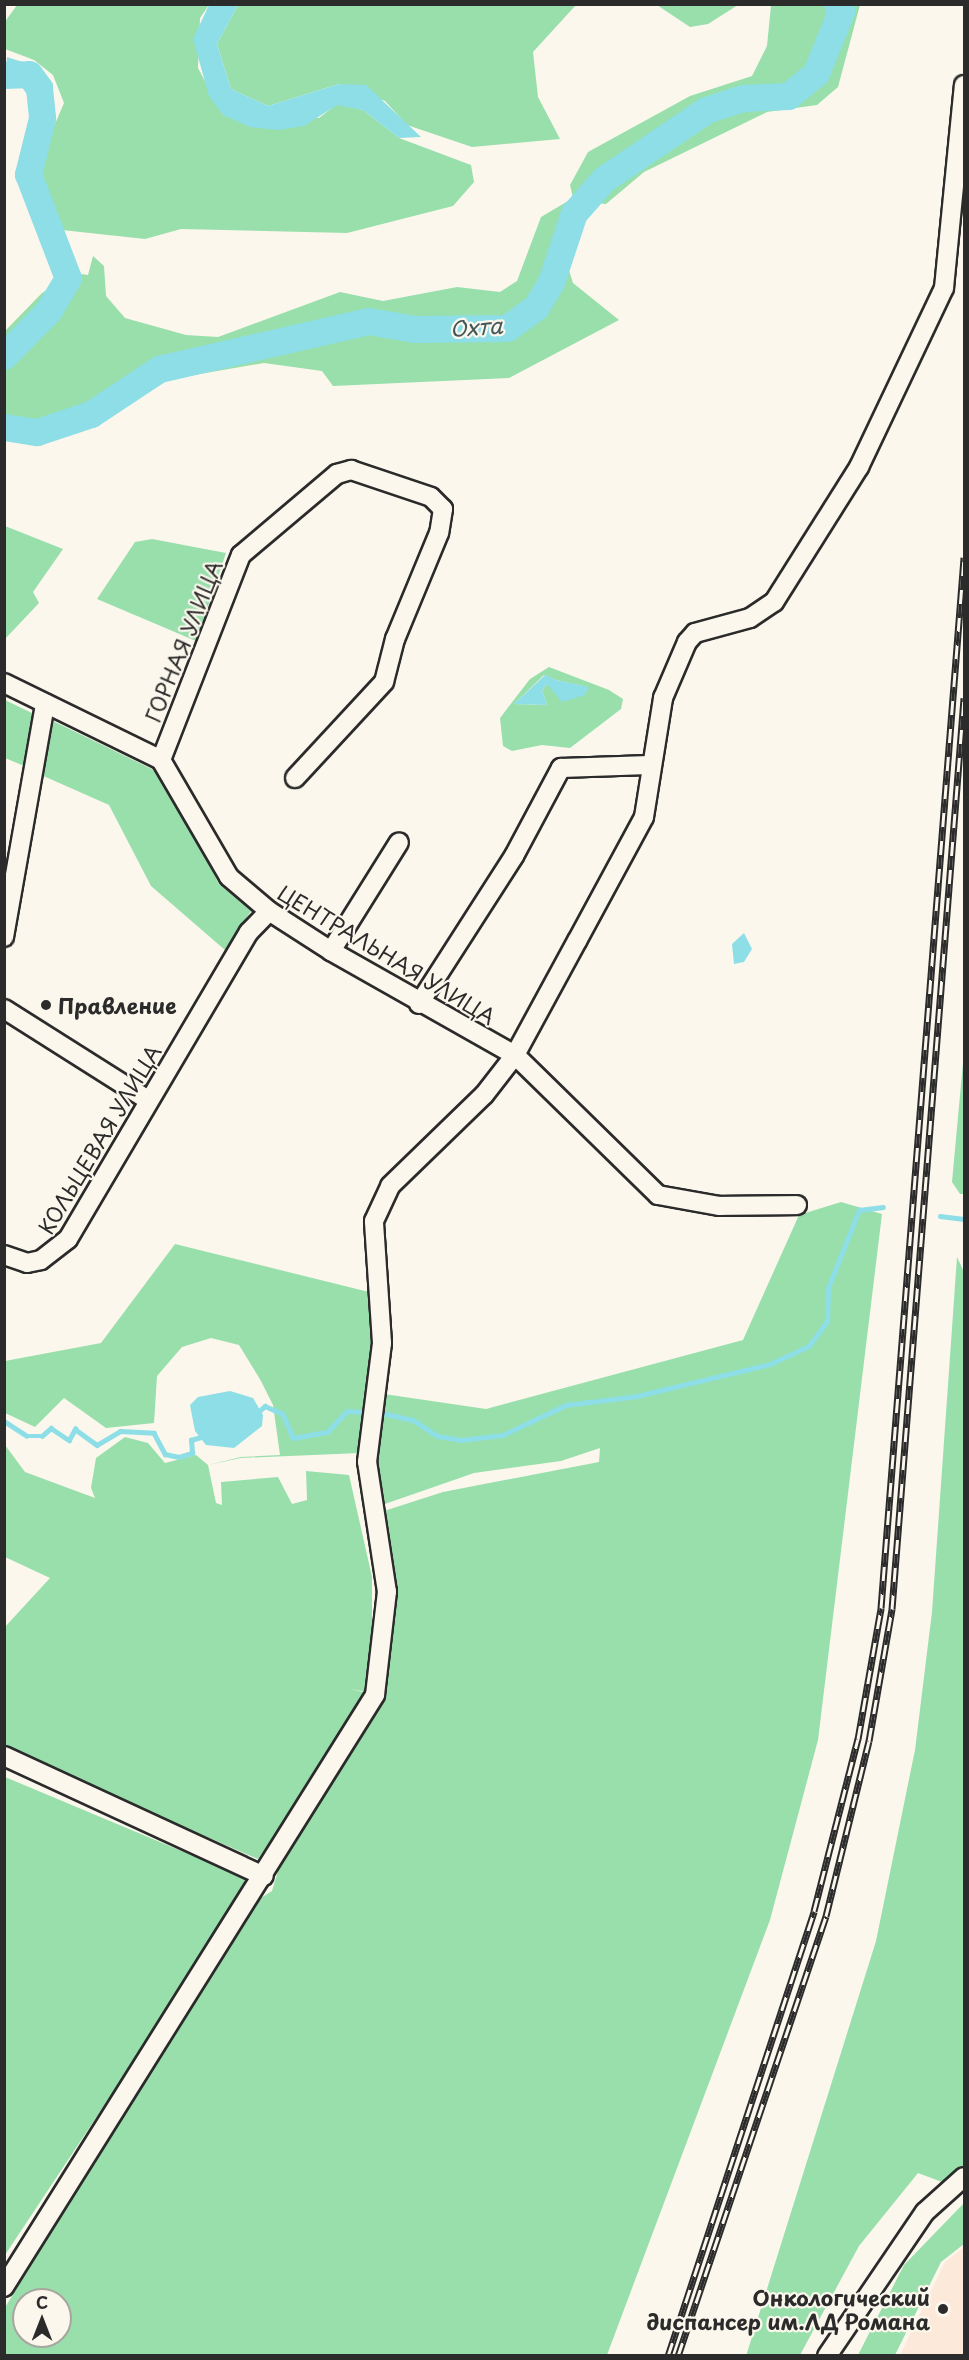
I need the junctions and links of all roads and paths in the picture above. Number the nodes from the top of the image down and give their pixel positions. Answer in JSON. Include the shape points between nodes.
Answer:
{"nodes":[{"id":1,"x":964,"y":85,"type":"edge"},
{"id":2,"x":4,"y":683,"type":"edge"},
{"id":3,"x":45,"y":704,"type":"junction"},
{"id":4,"x":161,"y":760,"type":"junction"},
{"id":5,"x":649,"y":765,"type":"junction"},
{"id":6,"x":295,"y":778,"type":"dead end"},
{"id":7,"x":399,"y":842,"type":"dead end"},
{"id":8,"x":269,"y":911,"type":"junction"},
{"id":9,"x":4,"y":937,"type":"edge"},
{"id":10,"x":331,"y":951,"type":"junction"},
{"id":11,"x":419,"y":1004,"type":"junction"},
{"id":12,"x":4,"y":1009,"type":"edge"},
{"id":13,"x":514,"y":1055,"type":"junction"},
{"id":14,"x":148,"y":1100,"type":"junction"},
{"id":15,"x":797,"y":1205,"type":"dead end"},
{"id":16,"x":4,"y":1255,"type":"edge"},
{"id":17,"x":4,"y":1756,"type":"edge"},
{"id":18,"x":264,"y":1876,"type":"junction"},
{"id":19,"x":964,"y":2177,"type":"edge"},
{"id":20,"x":4,"y":2287,"type":"edge"},
{"id":21,"x":827,"y":2355,"type":"edge"}],
"edges":[{"from":1,"to":5,"type":"street","via":[[944,288],[927,328],[859,467],[800,555],[789,585],[761,613],[708,627],[687,642],[663,698]]},
{"from":2,"to":3,"type":"street"},
{"from":3,"to":4,"type":"street"},
{"from":3,"to":9,"type":"street"},
{"from":4,"to":6,"type":"street","name":"ГОРНАЯ УЛИЦА","via":[[241,555],[337,474],[351,470],[431,497],[443,509],[439,532],[395,639],[384,681]]},
{"from":4,"to":8,"type":"street","name":"ЦЕНТРАЛЬНАЯ УЛИЦА","via":[[229,877]]},
{"from":5,"to":11,"type":"street","via":[[561,768],[514,856]]},
{"from":5,"to":13,"type":"street","via":[[644,817]]},
{"from":7,"to":10,"type":"street"},
{"from":8,"to":10,"type":"street","name":"ЦЕНТРАЛЬНАЯ УЛИЦА"},
{"from":8,"to":14,"type":"street","name":"КОЛЬЦЕВАЯ УЛИЦА","via":[[249,932]]},
{"from":10,"to":11,"type":"street","name":"ЦЕНТРАЛЬНАЯ УЛИЦА"},
{"from":11,"to":13,"type":"street","name":"ЦЕНТРАЛЬНАЯ УЛИЦА"},
{"from":12,"to":14,"type":"street"},
{"from":13,"to":15,"type":"street","name":"ЦЕНТРАЛЬНАЯ УЛИЦА","via":[[658,1195],[720,1206]]},
{"from":13,"to":18,"type":"street","via":[[484,1095],[390,1186],[374,1221],[382,1343],[379,1392],[367,1462],[387,1592],[383,1666],[375,1695]]},
{"from":14,"to":16,"type":"street","name":"КОЛЬЦЕВАЯ УЛИЦА","via":[[56,1253],[27,1263]]},
{"from":17,"to":18,"type":"street"},
{"from":18,"to":20,"type":"street"},
{"from":19,"to":21,"type":"street","via":[[911,2229]]}]}
